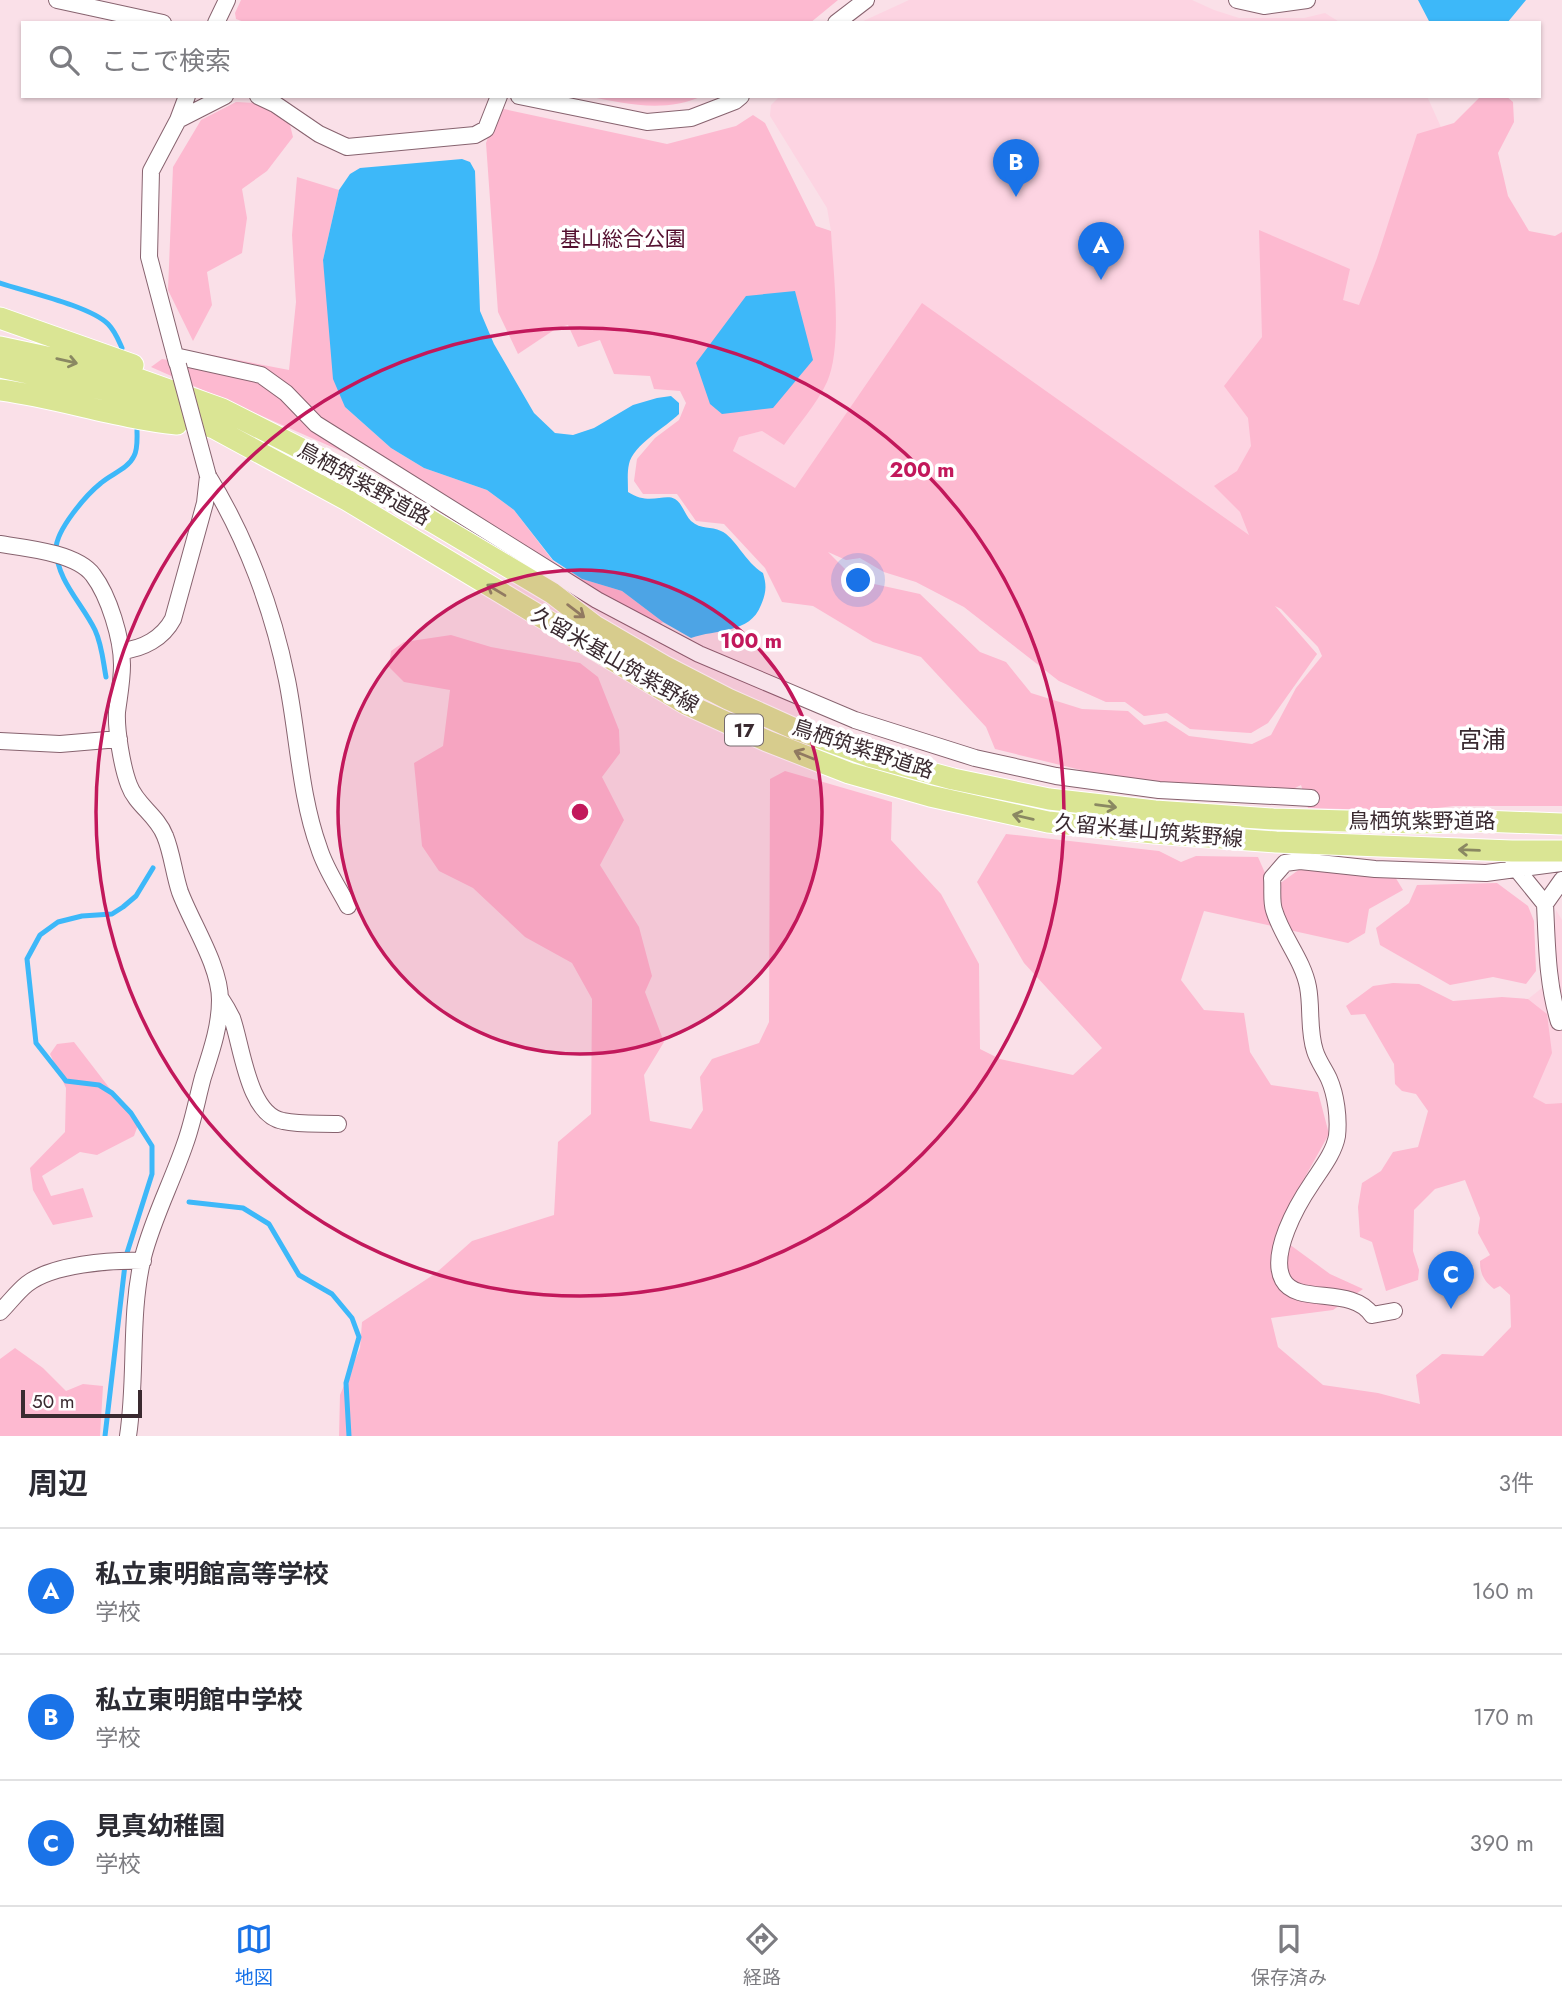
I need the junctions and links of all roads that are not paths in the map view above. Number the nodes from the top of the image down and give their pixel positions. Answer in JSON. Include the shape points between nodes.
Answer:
{"nodes":[{"id":1,"x":57,"y":0,"type":"edge"},
{"id":2,"x":227,"y":0,"type":"edge"},
{"id":3,"x":866,"y":0,"type":"edge"},
{"id":4,"x":1237,"y":0,"type":"edge"},
{"id":5,"x":1307,"y":0,"type":"edge"},
{"id":6,"x":154,"y":21,"type":"edge"},
{"id":7,"x":217,"y":21,"type":"edge"},
{"id":8,"x":839,"y":21,"type":"edge"},
{"id":9,"x":186,"y":98,"type":"edge"},
{"id":10,"x":221,"y":98,"type":"edge"},
{"id":11,"x":262,"y":98,"type":"edge"},
{"id":12,"x":498,"y":98,"type":"edge"},
{"id":13,"x":529,"y":98,"type":"edge"},
{"id":14,"x":739,"y":98,"type":"edge"},
{"id":15,"x":178,"y":120,"type":"junction"},
{"id":16,"x":0,"y":318,"type":"edge"},
{"id":17,"x":0,"y":347,"type":"edge"},
{"id":18,"x":177,"y":360,"type":"junction"},
{"id":19,"x":0,"y":367,"type":"edge"},
{"id":20,"x":0,"y":390,"type":"edge"},
{"id":21,"x":218,"y":419,"type":"junction"},
{"id":22,"x":208,"y":477,"type":"junction"},
{"id":23,"x":0,"y":544,"type":"edge"},
{"id":24,"x":121,"y":651,"type":"junction"},
{"id":25,"x":119,"y":739,"type":"junction"},
{"id":26,"x":0,"y":741,"type":"edge"},
{"id":27,"x":1311,"y":798,"type":"dead end"},
{"id":28,"x":1562,"y":817,"type":"edge"},
{"id":29,"x":1482,"y":821,"type":"junction"},
{"id":30,"x":1562,"y":824,"type":"edge"},
{"id":31,"x":1562,"y":851,"type":"edge"},
{"id":32,"x":1513,"y":859,"type":"junction"},
{"id":33,"x":1562,"y":861,"type":"edge"},
{"id":34,"x":1562,"y":880,"type":"edge"},
{"id":35,"x":1545,"y":904,"type":"junction"},
{"id":36,"x":348,"y":906,"type":"dead end"},
{"id":37,"x":220,"y":997,"type":"junction"},
{"id":38,"x":1559,"y":1022,"type":"dead end"},
{"id":39,"x":338,"y":1124,"type":"dead end"},
{"id":40,"x":132,"y":1260,"type":"junction"},
{"id":41,"x":1394,"y":1311,"type":"dead end"},
{"id":42,"x":0,"y":1312,"type":"edge"},
{"id":43,"x":128,"y":1436,"type":"edge"}],
"edges":[{"from":1,"to":6,"type":"street"},
{"from":2,"to":7,"type":"street"},
{"from":3,"to":8,"type":"street"},
{"from":4,"to":5,"type":"street","via":[[1264,6]]},
{"from":9,"to":15,"type":"street"},
{"from":10,"to":15,"type":"street"},
{"from":11,"to":12,"type":"street","via":[[347,147],[475,135],[486,129]]},
{"from":13,"to":14,"type":"street","via":[[647,122],[691,118]]},
{"from":15,"to":18,"type":"street","via":[[151,172],[149,257]]},
{"from":16,"to":21,"type":"main road","via":[[128,363]]},
{"from":17,"to":21,"type":"main road","name":"鳥栖筑紫野道路","number":"17","one_way":true,"via":[[121,373]]},
{"from":18,"to":22,"type":"street","bridge":true},
{"from":18,"to":27,"type":"street","via":[[261,375],[316,424],[597,600],[699,654],[855,720],[975,758],[1056,776],[1159,790]]},
{"from":19,"to":21,"type":"main road","name":"久留米基山筑紫野線","number":"17"},
{"from":20,"to":21,"type":"main road","via":[[142,421]]},
{"from":21,"to":29,"type":"main road","name":"鳥栖筑紫野道路","number":"17","one_way":true,"via":[[359,478],[664,666],[795,729],[869,756],[1049,799],[1155,811],[1273,819]]},
{"from":32,"to":21,"type":"main road","name":"久留米基山筑紫野線","number":"17","one_way":true,"via":[[1048,822],[849,773],[686,704]]},
{"from":22,"to":24,"type":"street","via":[[173,619],[151,642]]},
{"from":22,"to":36,"type":"street","via":[[231,515],[269,614],[287,677],[318,847]]},
{"from":23,"to":24,"type":"street","via":[[65,558],[92,572],[112,616]]},
{"from":24,"to":25,"type":"street"},
{"from":25,"to":26,"type":"street","via":[[60,744]]},
{"from":25,"to":37,"type":"street","via":[[128,783],[165,836],[179,888]]},
{"from":28,"to":29,"type":"main road"},
{"from":29,"to":30,"type":"main road","name":"鳥栖筑紫野道路","number":"17"},
{"from":31,"to":32,"type":"main road","name":"久留米基山筑紫野線","number":"17"},
{"from":32,"to":33,"type":"main road"},
{"from":32,"to":35,"type":"street"},
{"from":32,"to":41,"type":"street","via":[[1486,873],[1375,869],[1300,860],[1285,863],[1272,878],[1273,907],[1308,986],[1312,1041],[1336,1102],[1337,1137],[1302,1198],[1279,1252],[1278,1266],[1284,1283],[1298,1292],[1355,1300],[1373,1315]]},
{"from":34,"to":35,"type":"street"},
{"from":35,"to":38,"type":"street","via":[[1548,970]]},
{"from":37,"to":39,"type":"street","via":[[232,1018],[257,1099],[268,1113],[281,1121]]},
{"from":37,"to":40,"type":"street","via":[[218,1027],[186,1142],[152,1226]]},
{"from":40,"to":42,"type":"street","via":[[87,1264],[45,1275],[27,1284]]},
{"from":40,"to":43,"type":"street","via":[[135,1378]]}]}
